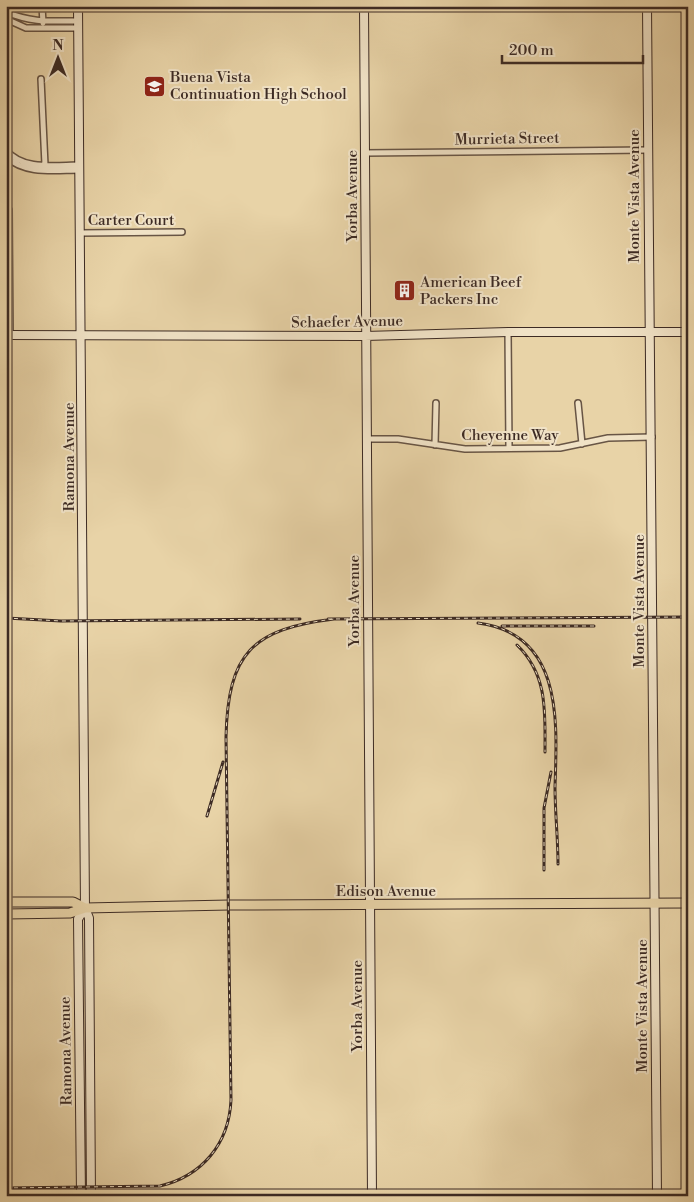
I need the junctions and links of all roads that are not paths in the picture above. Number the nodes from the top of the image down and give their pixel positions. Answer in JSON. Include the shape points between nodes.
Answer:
{"nodes":[{"id":1,"x":42,"y":6,"type":"edge"},
{"id":2,"x":78,"y":6,"type":"edge"},
{"id":3,"x":364,"y":6,"type":"edge"},
{"id":4,"x":647,"y":6,"type":"edge"},
{"id":5,"x":6,"y":12,"type":"edge"},
{"id":6,"x":6,"y":19,"type":"edge"},
{"id":7,"x":42,"y":21,"type":"junction"},
{"id":8,"x":78,"y":25,"type":"junction"},
{"id":9,"x":42,"y":28,"type":"junction"},
{"id":10,"x":41,"y":79,"type":"dead end"},
{"id":11,"x":648,"y":150,"type":"junction"},
{"id":12,"x":365,"y":152,"type":"junction"},
{"id":13,"x":7,"y":154,"type":"edge"},
{"id":14,"x":44,"y":165,"type":"junction"},
{"id":15,"x":80,"y":167,"type":"junction"},
{"id":16,"x":9,"y":210,"type":"dead end"},
{"id":17,"x":182,"y":232,"type":"dead end"},
{"id":18,"x":80,"y":233,"type":"junction"},
{"id":19,"x":508,"y":332,"type":"junction"},
{"id":20,"x":648,"y":332,"type":"junction"},
{"id":21,"x":688,"y":332,"type":"edge"},
{"id":22,"x":8,"y":335,"type":"edge"},
{"id":23,"x":81,"y":336,"type":"junction"},
{"id":24,"x":366,"y":336,"type":"junction"},
{"id":25,"x":436,"y":403,"type":"dead end"},
{"id":26,"x":578,"y":403,"type":"dead end"},
{"id":27,"x":652,"y":437,"type":"junction"},
{"id":28,"x":367,"y":439,"type":"junction"},
{"id":29,"x":582,"y":444,"type":"junction"},
{"id":30,"x":435,"y":445,"type":"junction"},
{"id":31,"x":508,"y":448,"type":"junction"},
{"id":32,"x":6,"y":902,"type":"edge"},
{"id":33,"x":688,"y":903,"type":"edge"},
{"id":34,"x":655,"y":904,"type":"junction"},
{"id":35,"x":371,"y":906,"type":"junction"},
{"id":36,"x":85,"y":908,"type":"junction"},
{"id":37,"x":6,"y":914,"type":"edge"},
{"id":38,"x":81,"y":1196,"type":"edge"},
{"id":39,"x":91,"y":1196,"type":"edge"},
{"id":40,"x":372,"y":1196,"type":"edge"},
{"id":41,"x":657,"y":1196,"type":"edge"}],
"edges":[{"from":1,"to":7,"type":"street"},
{"from":2,"to":8,"type":"street","name":"Ramona Avenue"},
{"from":3,"to":12,"type":"street","name":"Yorba Avenue"},
{"from":4,"to":11,"type":"street","name":"Monte Vista Avenue"},
{"from":5,"to":7,"type":"street","via":[[18,18]]},
{"from":6,"to":9,"type":"street","via":[[21,27]]},
{"from":7,"to":8,"type":"street"},
{"from":7,"to":9,"type":"street"},
{"from":8,"to":9,"type":"street"},
{"from":8,"to":15,"type":"street","name":"Ramona Avenue"},
{"from":10,"to":14,"type":"street"},
{"from":11,"to":12,"type":"street","name":"Murrieta Street"},
{"from":11,"to":20,"type":"street","name":"Monte Vista Avenue"},
{"from":12,"to":24,"type":"street","name":"Yorba Avenue"},
{"from":13,"to":14,"type":"street","via":[[22,162]]},
{"from":13,"to":15,"type":"street","via":[[18,166],[28,169]]},
{"from":14,"to":15,"type":"street"},
{"from":15,"to":18,"type":"street","name":"Ramona Avenue"},
{"from":16,"to":22,"type":"street"},
{"from":17,"to":18,"type":"street","name":"Carter Court"},
{"from":18,"to":23,"type":"street","name":"Ramona Avenue"},
{"from":19,"to":20,"type":"street","name":"Schaefer Avenue"},
{"from":19,"to":24,"type":"street","name":"Schaefer Avenue"},
{"from":19,"to":31,"type":"street"},
{"from":20,"to":21,"type":"street","name":"Schaefer Avenue"},
{"from":20,"to":27,"type":"street","name":"Monte Vista Avenue"},
{"from":22,"to":23,"type":"street","name":"Schaefer Avenue"},
{"from":23,"to":24,"type":"street","name":"Schaefer Avenue"},
{"from":23,"to":36,"type":"street","name":"Ramona Avenue"},
{"from":24,"to":28,"type":"street","name":"Yorba Avenue"},
{"from":25,"to":30,"type":"street"},
{"from":26,"to":29,"type":"street"},
{"from":27,"to":29,"type":"street","name":"Cheyenne Way","via":[[608,438]]},
{"from":27,"to":34,"type":"street","name":"Monte Vista Avenue"},
{"from":28,"to":30,"type":"street","name":"Cheyenne Way","via":[[398,439]]},
{"from":28,"to":35,"type":"street","name":"Yorba Avenue"},
{"from":29,"to":31,"type":"street","name":"Cheyenne Way","via":[[560,448]]},
{"from":30,"to":31,"type":"street","name":"Cheyenne Way","via":[[465,449]]},
{"from":32,"to":36,"type":"main road","name":"Edison Avenue","via":[[73,902]]},
{"from":33,"to":34,"type":"main road","name":"Edison Avenue"},
{"from":34,"to":35,"type":"main road","name":"Edison Avenue"},
{"from":34,"to":41,"type":"street","name":"Monte Vista Avenue"},
{"from":35,"to":36,"type":"main road","name":"Edison Avenue"},
{"from":35,"to":40,"type":"street","name":"Yorba Avenue"},
{"from":36,"to":37,"type":"main road","name":"Edison Avenue","via":[[70,913]]},
{"from":36,"to":38,"type":"street","name":"Ramona Avenue","via":[[78,919]]},
{"from":36,"to":39,"type":"street","name":"Ramona Avenue","via":[[89,918]]}]}
